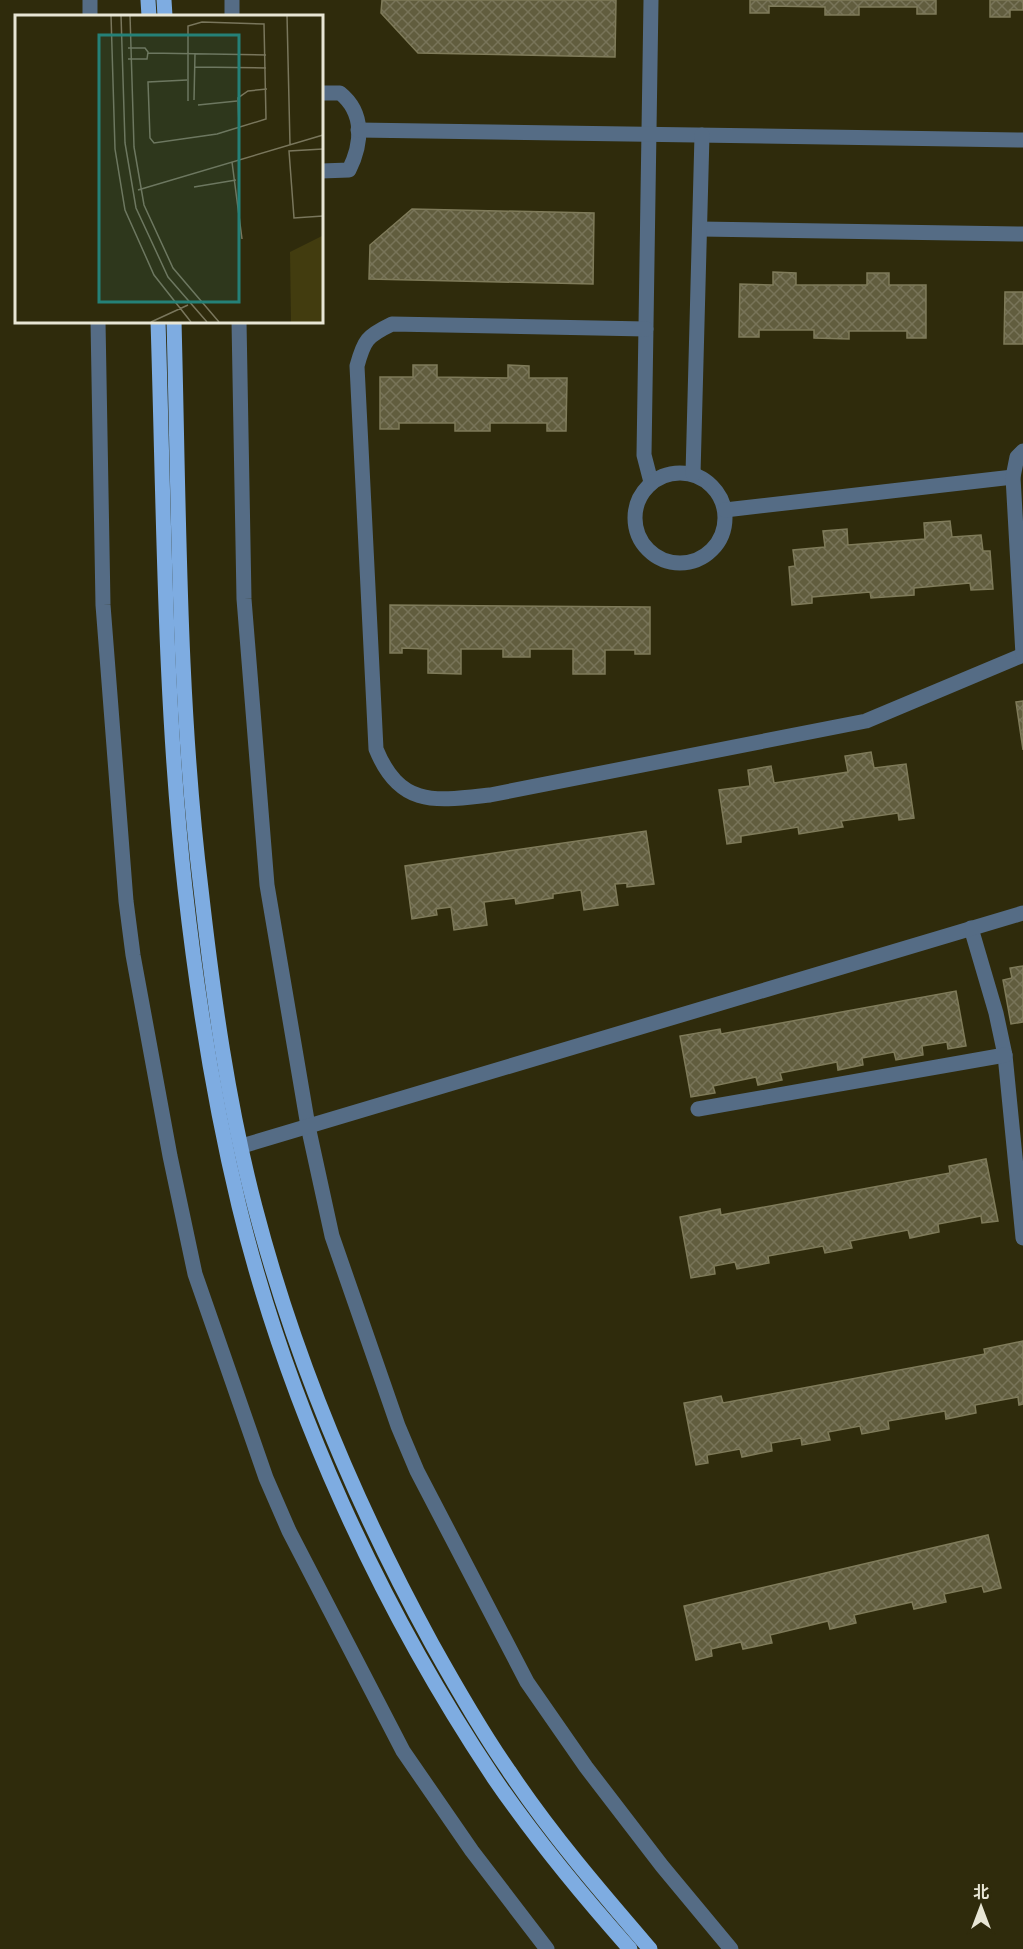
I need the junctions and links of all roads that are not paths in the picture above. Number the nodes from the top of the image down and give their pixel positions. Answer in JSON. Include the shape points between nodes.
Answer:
{"nodes":[{"id":1,"x":148,"y":0,"type":"edge"},
{"id":2,"x":164,"y":0,"type":"edge"},
{"id":3,"x":651,"y":0,"type":"edge"},
{"id":4,"x":149,"y":15,"type":"edge"},
{"id":5,"x":165,"y":15,"type":"edge"},
{"id":6,"x":322,"y":93,"type":"edge"},
{"id":7,"x":358,"y":130,"type":"junction"},
{"id":8,"x":650,"y":134,"type":"junction"},
{"id":9,"x":702,"y":135,"type":"junction"},
{"id":10,"x":1023,"y":140,"type":"edge"},
{"id":11,"x":322,"y":171,"type":"edge"},
{"id":12,"x":700,"y":229,"type":"junction"},
{"id":13,"x":1023,"y":234,"type":"edge"},
{"id":14,"x":98,"y":322,"type":"edge"},
{"id":15,"x":158,"y":322,"type":"edge"},
{"id":16,"x":174,"y":322,"type":"edge"},
{"id":17,"x":239,"y":322,"type":"edge"},
{"id":18,"x":646,"y":329,"type":"junction"},
{"id":19,"x":1023,"y":451,"type":"edge"},
{"id":20,"x":693,"y":474,"type":"junction"},
{"id":21,"x":1012,"y":477,"type":"junction"},
{"id":22,"x":651,"y":482,"type":"junction"},
{"id":23,"x":725,"y":510,"type":"junction"},
{"id":24,"x":1023,"y":655,"type":"edge"},
{"id":25,"x":1023,"y":913,"type":"edge"},
{"id":26,"x":971,"y":928,"type":"junction"},
{"id":27,"x":1005,"y":1055,"type":"junction"},
{"id":28,"x":698,"y":1109,"type":"dead end"},
{"id":29,"x":308,"y":1126,"type":"junction"},
{"id":30,"x":242,"y":1146,"type":"junction"},
{"id":31,"x":1023,"y":1238,"type":"edge"},
{"id":32,"x":547,"y":1949,"type":"edge"},
{"id":33,"x":630,"y":1949,"type":"edge"},
{"id":34,"x":650,"y":1949,"type":"edge"},
{"id":35,"x":731,"y":1949,"type":"edge"}],
"edges":[{"from":1,"to":4,"type":"main road"},
{"from":2,"to":5,"type":"main road"},
{"from":3,"to":8,"type":"street"},
{"from":6,"to":7,"type":"street","via":[[340,93],[349,101],[355,109]]},
{"from":7,"to":8,"type":"street"},
{"from":7,"to":11,"type":"street","via":[[349,170]]},
{"from":8,"to":9,"type":"street"},
{"from":8,"to":18,"type":"street"},
{"from":9,"to":10,"type":"street"},
{"from":9,"to":12,"type":"street"},
{"from":12,"to":13,"type":"street"},
{"from":12,"to":20,"type":"street"},
{"from":14,"to":32,"type":"street","via":[[103,605],[126,901],[168,1145],[195,1274],[266,1478],[398,1740],[434,1798]]},
{"from":15,"to":33,"type":"main road","via":[[168,654],[185,887],[218,1108],[256,1267],[317,1445],[352,1524],[443,1695],[527,1824]]},
{"from":16,"to":30,"type":"main road","via":[[192,790],[216,1005]]},
{"from":17,"to":29,"type":"street","via":[[244,599],[260,816],[273,933]]},
{"from":18,"to":22,"type":"street","via":[[644,456]]},
{"from":18,"to":24,"type":"street","via":[[392,324],[363,343],[357,366],[376,749],[383,767],[403,790],[426,800],[490,795],[866,721]]},
{"from":19,"to":21,"type":"street","via":[[1017,457]]},
{"from":20,"to":22,"type":"street","via":[[678,472]]},
{"from":20,"to":23,"type":"street","via":[[714,487]]},
{"from":21,"to":23,"type":"street"},
{"from":21,"to":24,"type":"street"},
{"from":22,"to":23,"type":"street","via":[[639,500],[635,521],[638,536],[658,558],[687,563],[713,550],[722,537]]},
{"from":25,"to":26,"type":"street"},
{"from":26,"to":27,"type":"street"},
{"from":26,"to":29,"type":"street"},
{"from":27,"to":28,"type":"street"},
{"from":27,"to":31,"type":"street"},
{"from":29,"to":30,"type":"street"},
{"from":29,"to":35,"type":"street","via":[[332,1236],[398,1426],[423,1481],[540,1703],[662,1866]]},
{"from":30,"to":34,"type":"main road","via":[[270,1262],[299,1352],[332,1439],[381,1548],[456,1687],[507,1768],[546,1823]]}]}
